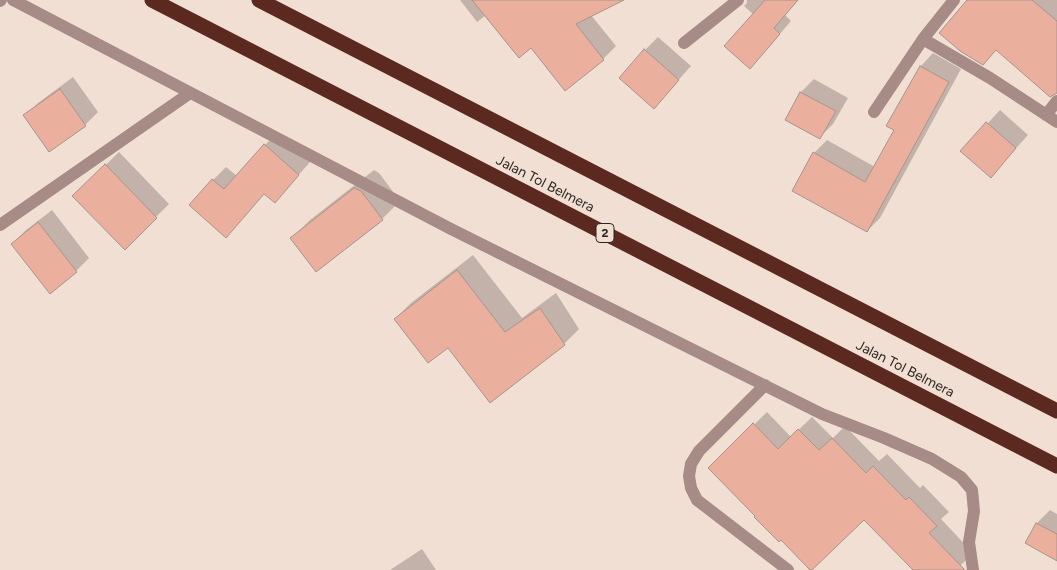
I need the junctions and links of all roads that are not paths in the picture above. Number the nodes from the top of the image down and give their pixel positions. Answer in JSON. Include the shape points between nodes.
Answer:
{"nodes":[{"id":1,"x":13,"y":0,"type":"edge"},
{"id":2,"x":152,"y":0,"type":"edge"},
{"id":3,"x":260,"y":0,"type":"edge"},
{"id":4,"x":738,"y":0,"type":"edge"},
{"id":5,"x":954,"y":0,"type":"edge"},
{"id":6,"x":923,"y":39,"type":"junction"},
{"id":7,"x":684,"y":42,"type":"dead end"},
{"id":8,"x":190,"y":92,"type":"junction"},
{"id":9,"x":1057,"y":102,"type":"edge"},
{"id":10,"x":874,"y":112,"type":"dead end"},
{"id":11,"x":1046,"y":115,"type":"junction"},
{"id":12,"x":1057,"y":122,"type":"edge"},
{"id":13,"x":0,"y":225,"type":"edge"},
{"id":14,"x":765,"y":385,"type":"junction"},
{"id":15,"x":1057,"y":411,"type":"edge"},
{"id":16,"x":1057,"y":466,"type":"edge"},
{"id":17,"x":788,"y":570,"type":"edge"},
{"id":18,"x":973,"y":570,"type":"edge"}],
"edges":[{"from":1,"to":8,"type":"street"},
{"from":2,"to":16,"type":"highway","name":"Jalan Tol Belmera","number":"2"},
{"from":3,"to":15,"type":"highway"},
{"from":4,"to":7,"type":"street"},
{"from":5,"to":6,"type":"street"},
{"from":6,"to":10,"type":"street"},
{"from":6,"to":11,"type":"street"},
{"from":8,"to":13,"type":"street"},
{"from":8,"to":14,"type":"street","via":[[452,229]]},
{"from":9,"to":11,"type":"street"},
{"from":11,"to":12,"type":"street"},
{"from":14,"to":17,"type":"street","via":[[700,451],[692,464],[690,482],[697,500]]},
{"from":14,"to":18,"type":"street","via":[[822,414],[932,459],[961,477],[972,490],[974,512],[968,542]]}]}
